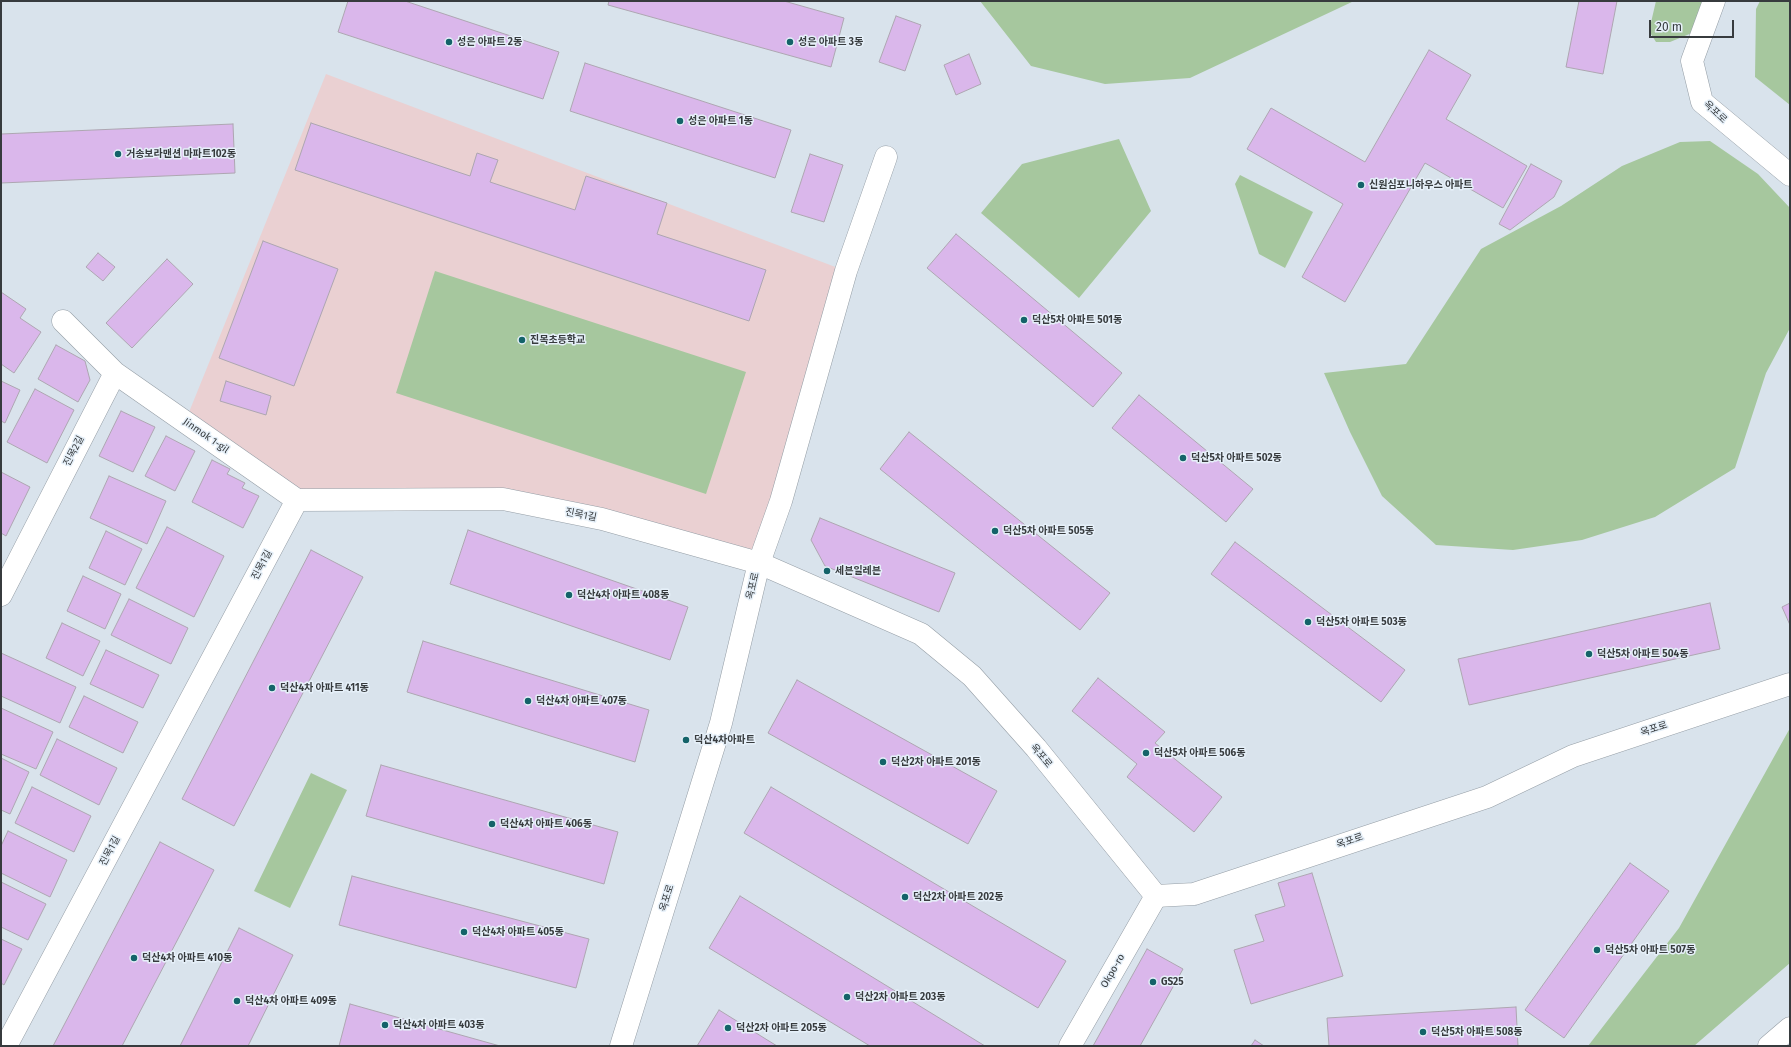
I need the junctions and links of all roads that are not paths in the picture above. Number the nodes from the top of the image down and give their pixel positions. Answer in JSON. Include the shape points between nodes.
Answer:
{"nodes":[{"id":1,"x":1714,"y":1,"type":"edge"},
{"id":2,"x":886,"y":157,"type":"dead end"},
{"id":3,"x":1790,"y":175,"type":"edge"},
{"id":4,"x":63,"y":321,"type":"dead end"},
{"id":5,"x":115,"y":373,"type":"junction"},
{"id":6,"x":297,"y":500,"type":"junction"},
{"id":7,"x":759,"y":563,"type":"junction"},
{"id":8,"x":1,"y":595,"type":"edge"},
{"id":9,"x":1790,"y":684,"type":"edge"},
{"id":10,"x":1156,"y":896,"type":"junction"},
{"id":11,"x":1790,"y":1028,"type":"edge"},
{"id":12,"x":6,"y":1046,"type":"edge"},
{"id":13,"x":621,"y":1046,"type":"edge"},
{"id":14,"x":1070,"y":1046,"type":"edge"},
{"id":15,"x":1769,"y":1046,"type":"edge"}],
"edges":[{"from":1,"to":3,"type":"street","name":"옥포로","via":[[1692,62],[1702,102]]},
{"from":2,"to":7,"type":"street","via":[[846,271],[781,501]]},
{"from":4,"to":5,"type":"street"},
{"from":5,"to":6,"type":"street","name":"Jinmok 1-gil"},
{"from":5,"to":8,"type":"street","name":"진목2길"},
{"from":6,"to":7,"type":"street","name":"진목1길","via":[[503,499],[602,519]]},
{"from":6,"to":12,"type":"street","name":"진목1길"},
{"from":7,"to":10,"type":"street","name":"옥포로","via":[[921,634],[972,676],[1036,748]]},
{"from":7,"to":13,"type":"street","name":"옥포로","via":[[721,723]]},
{"from":9,"to":10,"type":"street","name":"옥포로","via":[[1573,756],[1487,797],[1194,894]]},
{"from":10,"to":14,"type":"street","name":"Okpo-ro"},
{"from":11,"to":15,"type":"street"}]}
